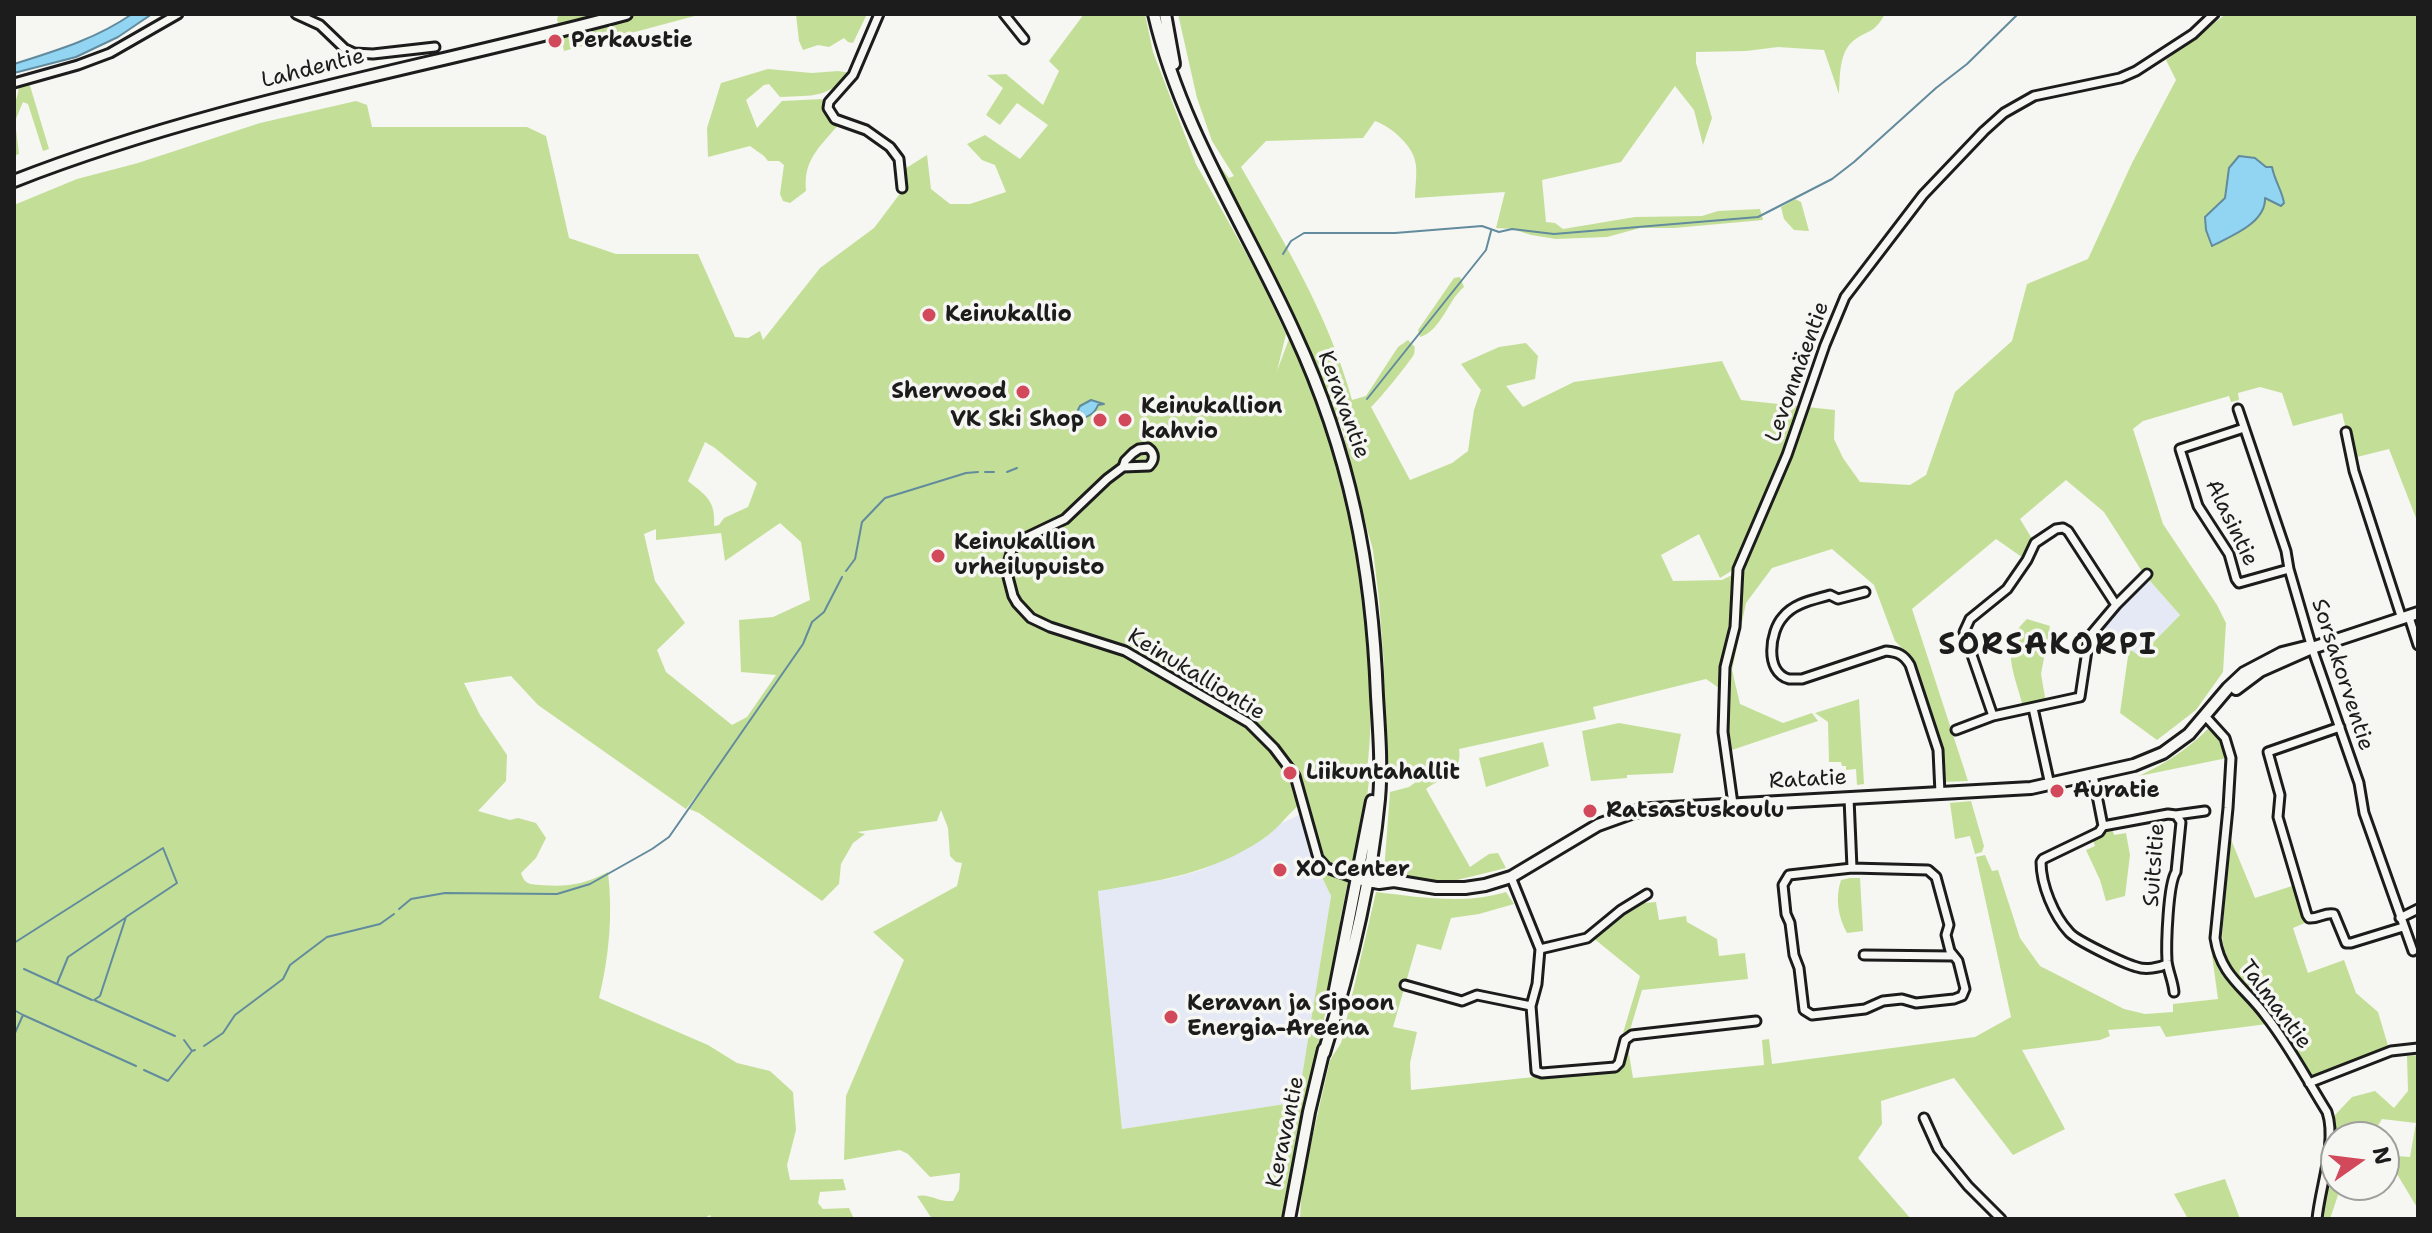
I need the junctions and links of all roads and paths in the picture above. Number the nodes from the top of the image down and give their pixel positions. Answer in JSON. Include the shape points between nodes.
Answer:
{"nodes":[{"id":1,"x":178,"y":14,"type":"edge"},
{"id":2,"x":296,"y":14,"type":"edge"},
{"id":3,"x":626,"y":14,"type":"edge"},
{"id":4,"x":879,"y":14,"type":"edge"},
{"id":5,"x":1004,"y":14,"type":"edge"},
{"id":6,"x":1154,"y":14,"type":"edge"},
{"id":7,"x":1165,"y":14,"type":"edge"},
{"id":8,"x":2214,"y":14,"type":"edge"},
{"id":9,"x":1024,"y":39,"type":"dead end"},
{"id":10,"x":435,"y":47,"type":"dead end"},
{"id":11,"x":14,"y":83,"type":"edge"},
{"id":12,"x":1178,"y":89,"type":"junction"},
{"id":13,"x":14,"y":181,"type":"edge"},
{"id":14,"x":902,"y":188,"type":"dead end"},
{"id":15,"x":2238,"y":409,"type":"dead end"},
{"id":16,"x":2244,"y":428,"type":"junction"},
{"id":17,"x":2346,"y":432,"type":"dead end"},
{"id":18,"x":1123,"y":467,"type":"dead end"},
{"id":19,"x":2289,"y":569,"type":"junction"},
{"id":20,"x":2147,"y":574,"type":"dead end"},
{"id":21,"x":1865,"y":592,"type":"dead end"},
{"id":22,"x":2116,"y":605,"type":"junction"},
{"id":23,"x":2410,"y":616,"type":"edge"},
{"id":24,"x":2418,"y":645,"type":"edge"},
{"id":25,"x":2312,"y":648,"type":"junction"},
{"id":26,"x":2033,"y":708,"type":"junction"},
{"id":27,"x":1993,"y":716,"type":"junction"},
{"id":28,"x":2206,"y":717,"type":"junction"},
{"id":29,"x":2340,"y":727,"type":"junction"},
{"id":30,"x":1956,"y":730,"type":"dead end"},
{"id":31,"x":2093,"y":775,"type":"junction"},
{"id":32,"x":2050,"y":785,"type":"junction"},
{"id":33,"x":1940,"y":793,"type":"junction"},
{"id":34,"x":1849,"y":798,"type":"junction"},
{"id":35,"x":1733,"y":804,"type":"junction"},
{"id":36,"x":2205,"y":811,"type":"dead end"},
{"id":37,"x":2176,"y":815,"type":"junction"},
{"id":38,"x":2103,"y":826,"type":"junction"},
{"id":39,"x":1852,"y":868,"type":"junction"},
{"id":40,"x":1363,"y":876,"type":"junction"},
{"id":41,"x":1511,"y":877,"type":"junction"},
{"id":42,"x":1647,"y":894,"type":"dead end"},
{"id":43,"x":2418,"y":909,"type":"edge"},
{"id":44,"x":2402,"y":923,"type":"junction"},
{"id":45,"x":1540,"y":949,"type":"junction"},
{"id":46,"x":2413,"y":951,"type":"dead end"},
{"id":47,"x":1864,"y":955,"type":"dead end"},
{"id":48,"x":1953,"y":956,"type":"junction"},
{"id":49,"x":2167,"y":964,"type":"junction"},
{"id":50,"x":1405,"y":985,"type":"dead end"},
{"id":51,"x":2174,"y":992,"type":"dead end"},
{"id":52,"x":1531,"y":1006,"type":"junction"},
{"id":53,"x":1756,"y":1021,"type":"dead end"},
{"id":54,"x":2418,"y":1048,"type":"edge"},
{"id":55,"x":2309,"y":1083,"type":"junction"},
{"id":56,"x":1924,"y":1118,"type":"dead end"},
{"id":57,"x":1289,"y":1219,"type":"edge"},
{"id":58,"x":2001,"y":1219,"type":"edge"},
{"id":59,"x":2317,"y":1219,"type":"edge"}],
"edges":[{"from":1,"to":11,"type":"street","via":[[110,53]]},
{"from":2,"to":10,"type":"street","via":[[320,25],[354,53]]},
{"from":3,"to":13,"type":"main road","name":"Lahdentie","via":[[197,119]]},
{"from":4,"to":14,"type":"street","via":[[853,75],[828,108],[835,119],[866,130],[890,147],[899,159]]},
{"from":5,"to":9,"type":"street"},
{"from":6,"to":12,"type":"main road","name":"Keravantie"},
{"from":7,"to":12,"type":"main road","name":"Keravantie"},
{"from":8,"to":35,"type":"street","name":"Levonmäentie","via":[[2156,60],[2120,78],[2034,96],[2004,113],[1923,195],[1845,297],[1738,569],[1735,627],[1725,667],[1724,719]]},
{"from":12,"to":40,"type":"main road","name":"Keravantie","via":[[1226,200],[1295,333],[1325,405],[1353,499],[1371,592],[1376,674],[1378,759]]},
{"from":15,"to":16,"type":"street","name":"Sorsakorventie"},
{"from":16,"to":19,"type":"street","name":"Sorsakorventie"},
{"from":16,"to":19,"type":"street","name":"Alasintie","via":[[2180,449],[2198,506],[2229,554],[2239,583]]},
{"from":17,"to":23,"type":"street","via":[[2354,471]]},
{"from":18,"to":40,"type":"street","name":"Keinukalliontie","via":[[1065,519],[1019,541],[1008,563],[1013,596],[1031,618],[1125,651],[1249,723],[1295,776],[1318,858],[1333,870]]},
{"from":19,"to":25,"type":"street","name":"Sorsakorventie"},
{"from":20,"to":22,"type":"street"},
{"from":21,"to":33,"type":"street","via":[[1838,599],[1830,595],[1795,607],[1781,618],[1774,634],[1773,660],[1780,674],[1802,679],[1886,651],[1905,657],[1938,750]]},
{"from":22,"to":26,"type":"street","via":[[2089,637],[2080,697]]},
{"from":22,"to":27,"type":"street","via":[[2068,531],[2056,529],[2035,543],[2007,589],[1970,619],[1964,632]]},
{"from":23,"to":24,"type":"street"},
{"from":23,"to":25,"type":"main road","name":"Ratatie"},
{"from":25,"to":28,"type":"main road","name":"Ratatie","via":[[2257,665],[2228,688]]},
{"from":25,"to":29,"type":"street","name":"Sorsakorventie"},
{"from":26,"to":27,"type":"street"},
{"from":26,"to":32,"type":"street"},
{"from":27,"to":30,"type":"street"},
{"from":28,"to":31,"type":"main road","name":"Ratatie","via":[[2163,753]]},
{"from":28,"to":55,"type":"street","name":"Talmantie","via":[[2225,738],[2231,758],[2217,952]]},
{"from":29,"to":44,"type":"street","name":"Sorsakorventie"},
{"from":29,"to":44,"type":"street","via":[[2268,752],[2280,795],[2278,817],[2299,888],[2309,918],[2334,914],[2346,943]]},
{"from":31,"to":32,"type":"main road","name":"Ratatie"},
{"from":31,"to":38,"type":"street"},
{"from":32,"to":33,"type":"main road","name":"Ratatie"},
{"from":33,"to":34,"type":"main road","name":"Ratatie"},
{"from":34,"to":35,"type":"main road","name":"Ratatie"},
{"from":34,"to":39,"type":"street"},
{"from":35,"to":41,"type":"main road","name":"Ratatie","via":[[1652,809],[1616,818]]},
{"from":36,"to":37,"type":"street"},
{"from":37,"to":38,"type":"street","name":"Suitsitie"},
{"from":37,"to":49,"type":"street","name":"Suitsitie","via":[[2181,822]]},
{"from":38,"to":49,"type":"street","via":[[2041,862],[2059,918],[2071,935],[2139,968]]},
{"from":39,"to":48,"type":"street","via":[[1932,872]]},
{"from":39,"to":48,"type":"street","via":[[1789,875],[1783,885],[1807,1014],[1865,1009],[1883,1001],[1916,1003],[1962,996],[1965,989]]},
{"from":40,"to":41,"type":"main road","name":"Ratatie","via":[[1436,888],[1465,888]]},
{"from":40,"to":57,"type":"main road","name":"Keravantie","via":[[1356,936],[1309,1112]]},
{"from":41,"to":45,"type":"street"},
{"from":42,"to":45,"type":"street","via":[[1587,938]]},
{"from":43,"to":44,"type":"street"},
{"from":44,"to":46,"type":"street","name":"Sorsakorventie"},
{"from":45,"to":52,"type":"street"},
{"from":47,"to":48,"type":"street"},
{"from":49,"to":51,"type":"street","name":"Suitsitie"},
{"from":50,"to":52,"type":"street","via":[[1462,1001],[1477,995]]},
{"from":52,"to":53,"type":"street","via":[[1536,1071],[1542,1073],[1615,1067],[1632,1035]]},
{"from":54,"to":55,"type":"street","via":[[2391,1051]]},
{"from":55,"to":59,"type":"street","name":"Talmantie","via":[[2327,1112],[2331,1130]]},
{"from":56,"to":58,"type":"street","via":[[1938,1149]]}]}
